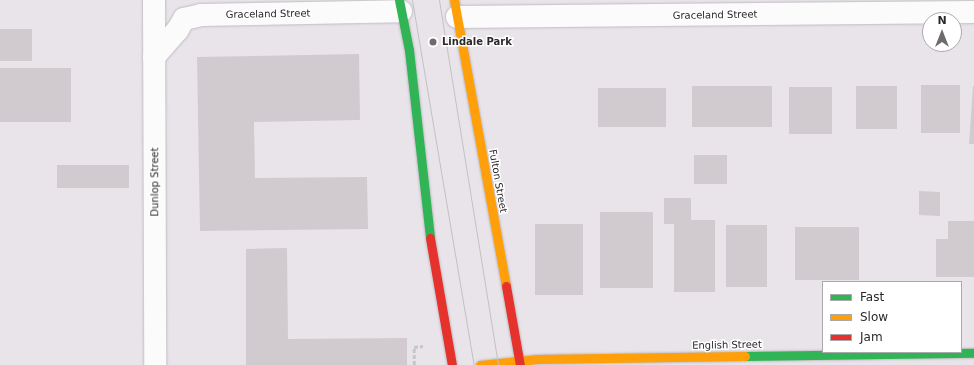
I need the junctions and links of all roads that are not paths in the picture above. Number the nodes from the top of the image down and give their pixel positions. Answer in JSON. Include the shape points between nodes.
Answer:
{"nodes":[{"id":1,"x":154,"y":0,"type":"edge"},
{"id":2,"x":400,"y":5,"type":"edge"},
{"id":3,"x":455,"y":9,"type":"edge"},
{"id":4,"x":974,"y":12,"type":"edge"},
{"id":5,"x":154,"y":57,"type":"junction"},
{"id":6,"x":974,"y":353,"type":"edge"},
{"id":7,"x":520,"y":362,"type":"edge"},
{"id":8,"x":156,"y":365,"type":"edge"},
{"id":9,"x":452,"y":365,"type":"edge"},
{"id":10,"x":480,"y":365,"type":"edge"}],
"edges":[{"from":1,"to":5,"type":"street","name":"Dunlop Street"},
{"from":2,"to":5,"type":"street","name":"Graceland Street","via":[[201,15],[184,19]]},
{"from":2,"to":9,"type":"main road","via":[[408,50],[427,219]]},
{"from":3,"to":4,"type":"street","name":"Graceland Street"},
{"from":3,"to":7,"type":"main road","name":"Fulton Street"},
{"from":5,"to":8,"type":"street","name":"Dunlop Street"},
{"from":6,"to":7,"type":"main road","name":"English Street"},
{"from":7,"to":10,"type":"main road","name":"English Street"}]}
